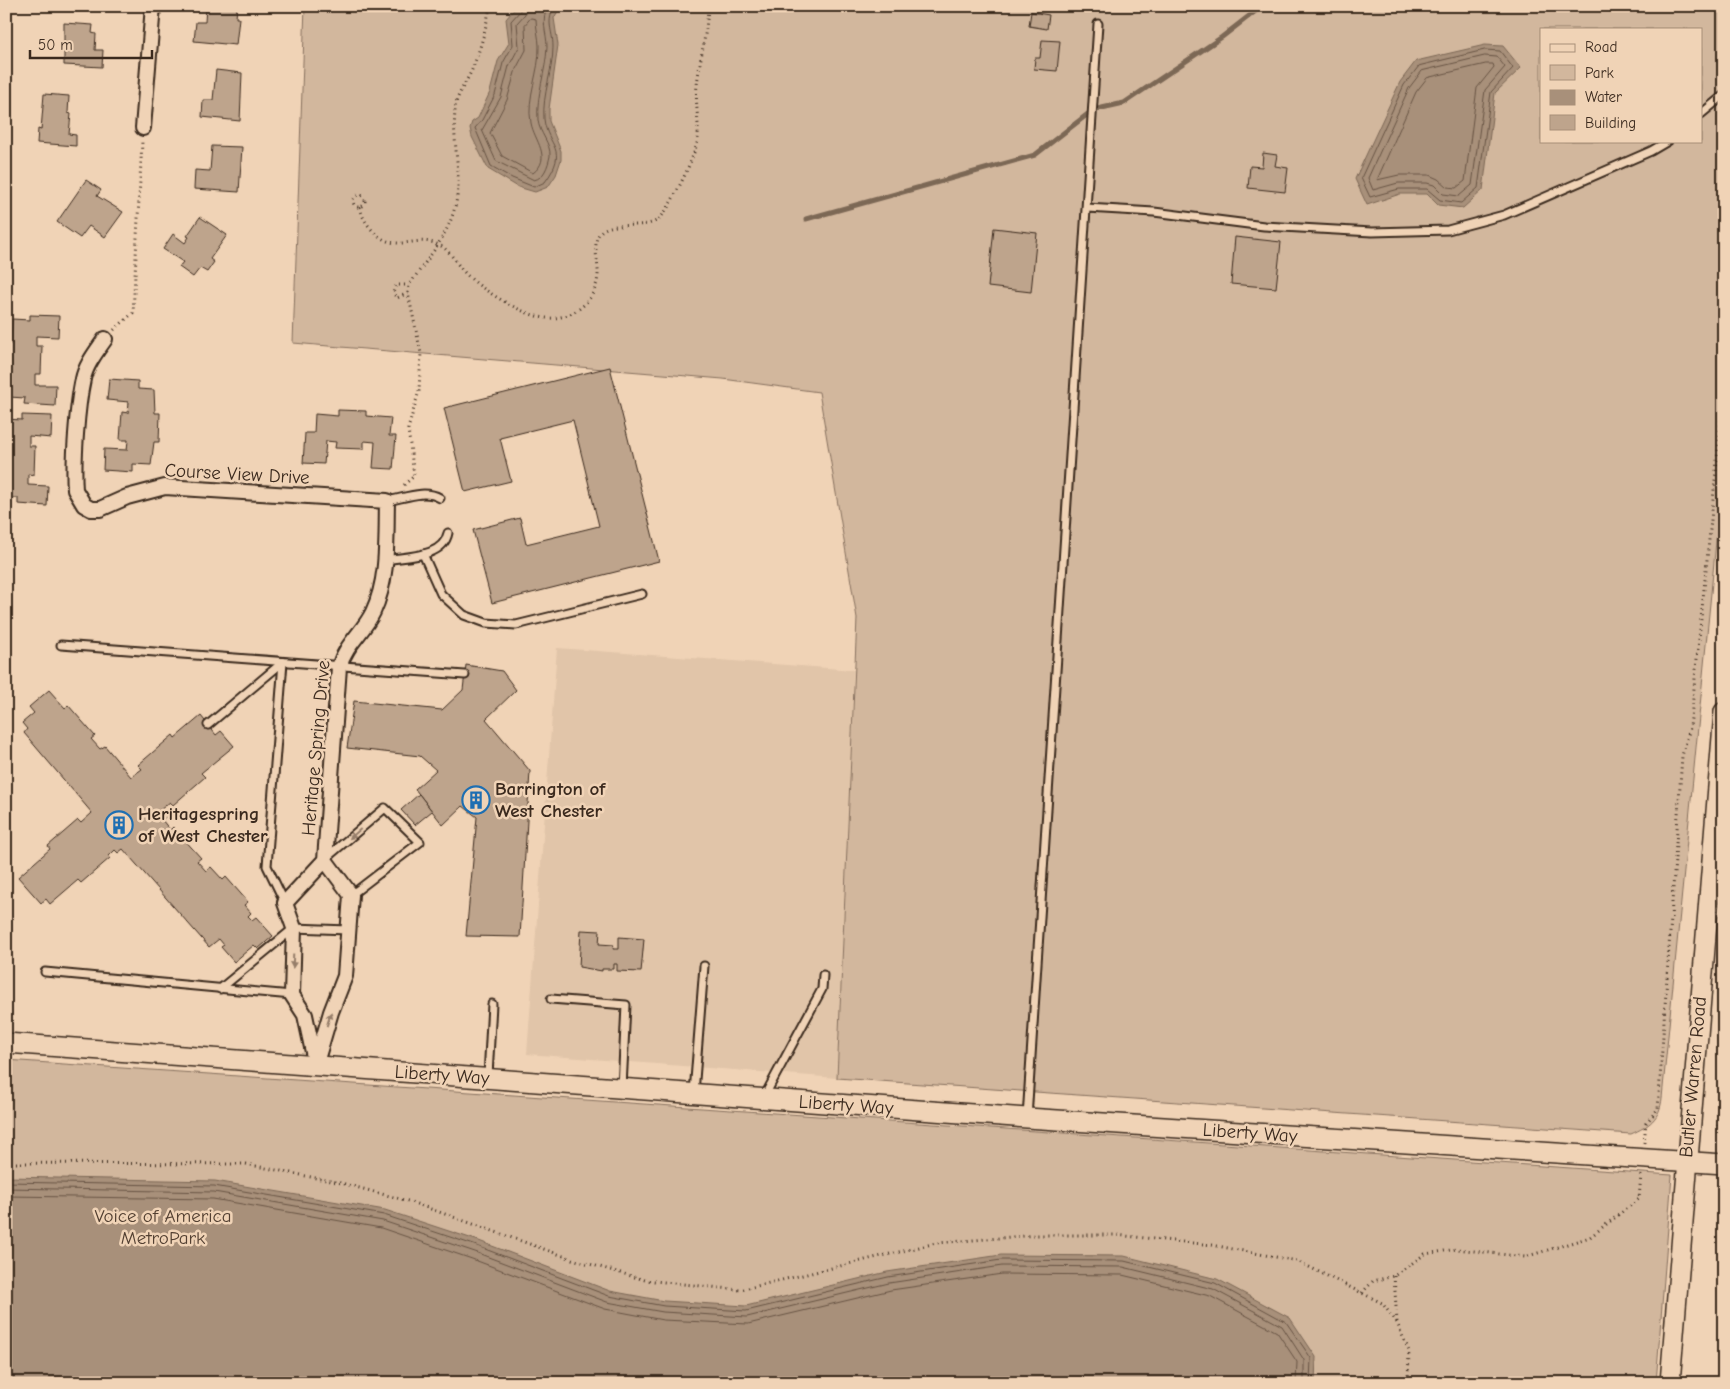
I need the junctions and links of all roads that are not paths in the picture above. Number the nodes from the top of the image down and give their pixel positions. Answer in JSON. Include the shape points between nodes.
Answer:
{"nodes":[{"id":1,"x":153,"y":6,"type":"edge"},
{"id":2,"x":1098,"y":24,"type":"dead end"},
{"id":3,"x":1724,"y":95,"type":"edge"},
{"id":4,"x":1702,"y":113,"type":"edge"},
{"id":5,"x":143,"y":128,"type":"road end"},
{"id":6,"x":1666,"y":142,"type":"edge"},
{"id":7,"x":1087,"y":208,"type":"junction"},
{"id":8,"x":105,"y":338,"type":"road end"},
{"id":9,"x":440,"y":498,"type":"dead end"},
{"id":10,"x":387,"y":502,"type":"junction"},
{"id":11,"x":448,"y":533,"type":"dead end"},
{"id":12,"x":423,"y":554,"type":"junction"},
{"id":13,"x":386,"y":560,"type":"junction"},
{"id":14,"x":642,"y":594,"type":"dead end"},
{"id":15,"x":61,"y":645,"type":"dead end"},
{"id":16,"x":283,"y":662,"type":"junction"},
{"id":17,"x":339,"y":667,"type":"junction"},
{"id":18,"x":465,"y":675,"type":"dead end"},
{"id":19,"x":1724,"y":712,"type":"edge"},
{"id":20,"x":208,"y":725,"type":"dead end"},
{"id":21,"x":325,"y":860,"type":"junction"},
{"id":22,"x":351,"y":895,"type":"junction"},
{"id":23,"x":285,"y":903,"type":"junction"},
{"id":24,"x":294,"y":928,"type":"junction"},
{"id":25,"x":348,"y":930,"type":"junction"},
{"id":26,"x":704,"y":966,"type":"dead end"},
{"id":27,"x":45,"y":972,"type":"dead end"},
{"id":28,"x":823,"y":975,"type":"dead end"},
{"id":29,"x":220,"y":989,"type":"junction"},
{"id":30,"x":292,"y":995,"type":"junction"},
{"id":31,"x":551,"y":999,"type":"dead end"},
{"id":32,"x":492,"y":1004,"type":"dead end"},
{"id":33,"x":6,"y":1043,"type":"edge"},
{"id":34,"x":316,"y":1066,"type":"junction"},
{"id":35,"x":488,"y":1078,"type":"junction"},
{"id":36,"x":622,"y":1088,"type":"junction"},
{"id":37,"x":694,"y":1094,"type":"junction"},
{"id":38,"x":763,"y":1098,"type":"junction"},
{"id":39,"x":1027,"y":1118,"type":"junction"},
{"id":40,"x":1686,"y":1161,"type":"junction"},
{"id":41,"x":1724,"y":1164,"type":"edge"},
{"id":42,"x":1670,"y":1383,"type":"edge"}],
"edges":[{"from":1,"to":5,"type":"street"},
{"from":2,"to":7,"type":"lane"},
{"from":3,"to":4,"type":"lane"},
{"from":6,"to":7,"type":"lane","via":[[1504,215],[1448,230],[1372,232],[1264,226],[1154,212]]},
{"from":7,"to":39,"type":"lane"},
{"from":8,"to":10,"type":"street","name":"Course View Drive","via":[[90,360],[83,378],[80,407],[75,490],[91,509],[100,509],[127,497],[165,487]]},
{"from":9,"to":10,"type":"lane","via":[[431,493]]},
{"from":10,"to":13,"type":"street","name":"Heritage Spring Drive"},
{"from":11,"to":12,"type":"lane","via":[[446,541],[436,551]]},
{"from":12,"to":13,"type":"lane"},
{"from":12,"to":14,"type":"lane","via":[[441,594],[464,615],[486,623],[516,625]]},
{"from":13,"to":17,"type":"street","name":"Heritage Spring Drive","via":[[373,612],[350,642]]},
{"from":15,"to":16,"type":"lane"},
{"from":16,"to":17,"type":"lane"},
{"from":16,"to":20,"type":"lane"},
{"from":16,"to":23,"type":"lane","via":[[267,866]]},
{"from":17,"to":18,"type":"lane"},
{"from":17,"to":21,"type":"street","name":"Heritage Spring Drive"},
{"from":19,"to":40,"type":"main road","name":"Butler Warren Road"},
{"from":21,"to":22,"type":"street","name":"Heritage Spring Drive"},
{"from":22,"to":21,"type":"lane","one_way":true,"via":[[420,842],[385,808]]},
{"from":21,"to":23,"type":"street","name":"Heritage Spring Drive"},
{"from":22,"to":25,"type":"street"},
{"from":23,"to":24,"type":"street"},
{"from":24,"to":25,"type":"lane"},
{"from":24,"to":29,"type":"lane"},
{"from":24,"to":30,"type":"street","one_way":true},
{"from":34,"to":25,"type":"street","one_way":true,"via":[[345,976]]},
{"from":26,"to":37,"type":"lane"},
{"from":27,"to":29,"type":"lane"},
{"from":28,"to":38,"type":"lane","via":[[822,989]]},
{"from":29,"to":30,"type":"lane"},
{"from":30,"to":34,"type":"street","via":[[305,1015]]},
{"from":31,"to":36,"type":"lane","via":[[626,1005]]},
{"from":32,"to":35,"type":"lane"},
{"from":33,"to":34,"type":"main road","name":"Liberty Way"},
{"from":34,"to":35,"type":"main road","name":"Liberty Way"},
{"from":35,"to":36,"type":"main road","name":"Liberty Way"},
{"from":36,"to":37,"type":"main road","name":"Liberty Way"},
{"from":37,"to":38,"type":"main road","name":"Liberty Way"},
{"from":38,"to":39,"type":"main road","name":"Liberty Way"},
{"from":39,"to":40,"type":"main road","name":"Liberty Way"},
{"from":40,"to":41,"type":"main road","name":"Liberty Way"},
{"from":40,"to":42,"type":"main road","name":"Butler Warren Road"}]}
